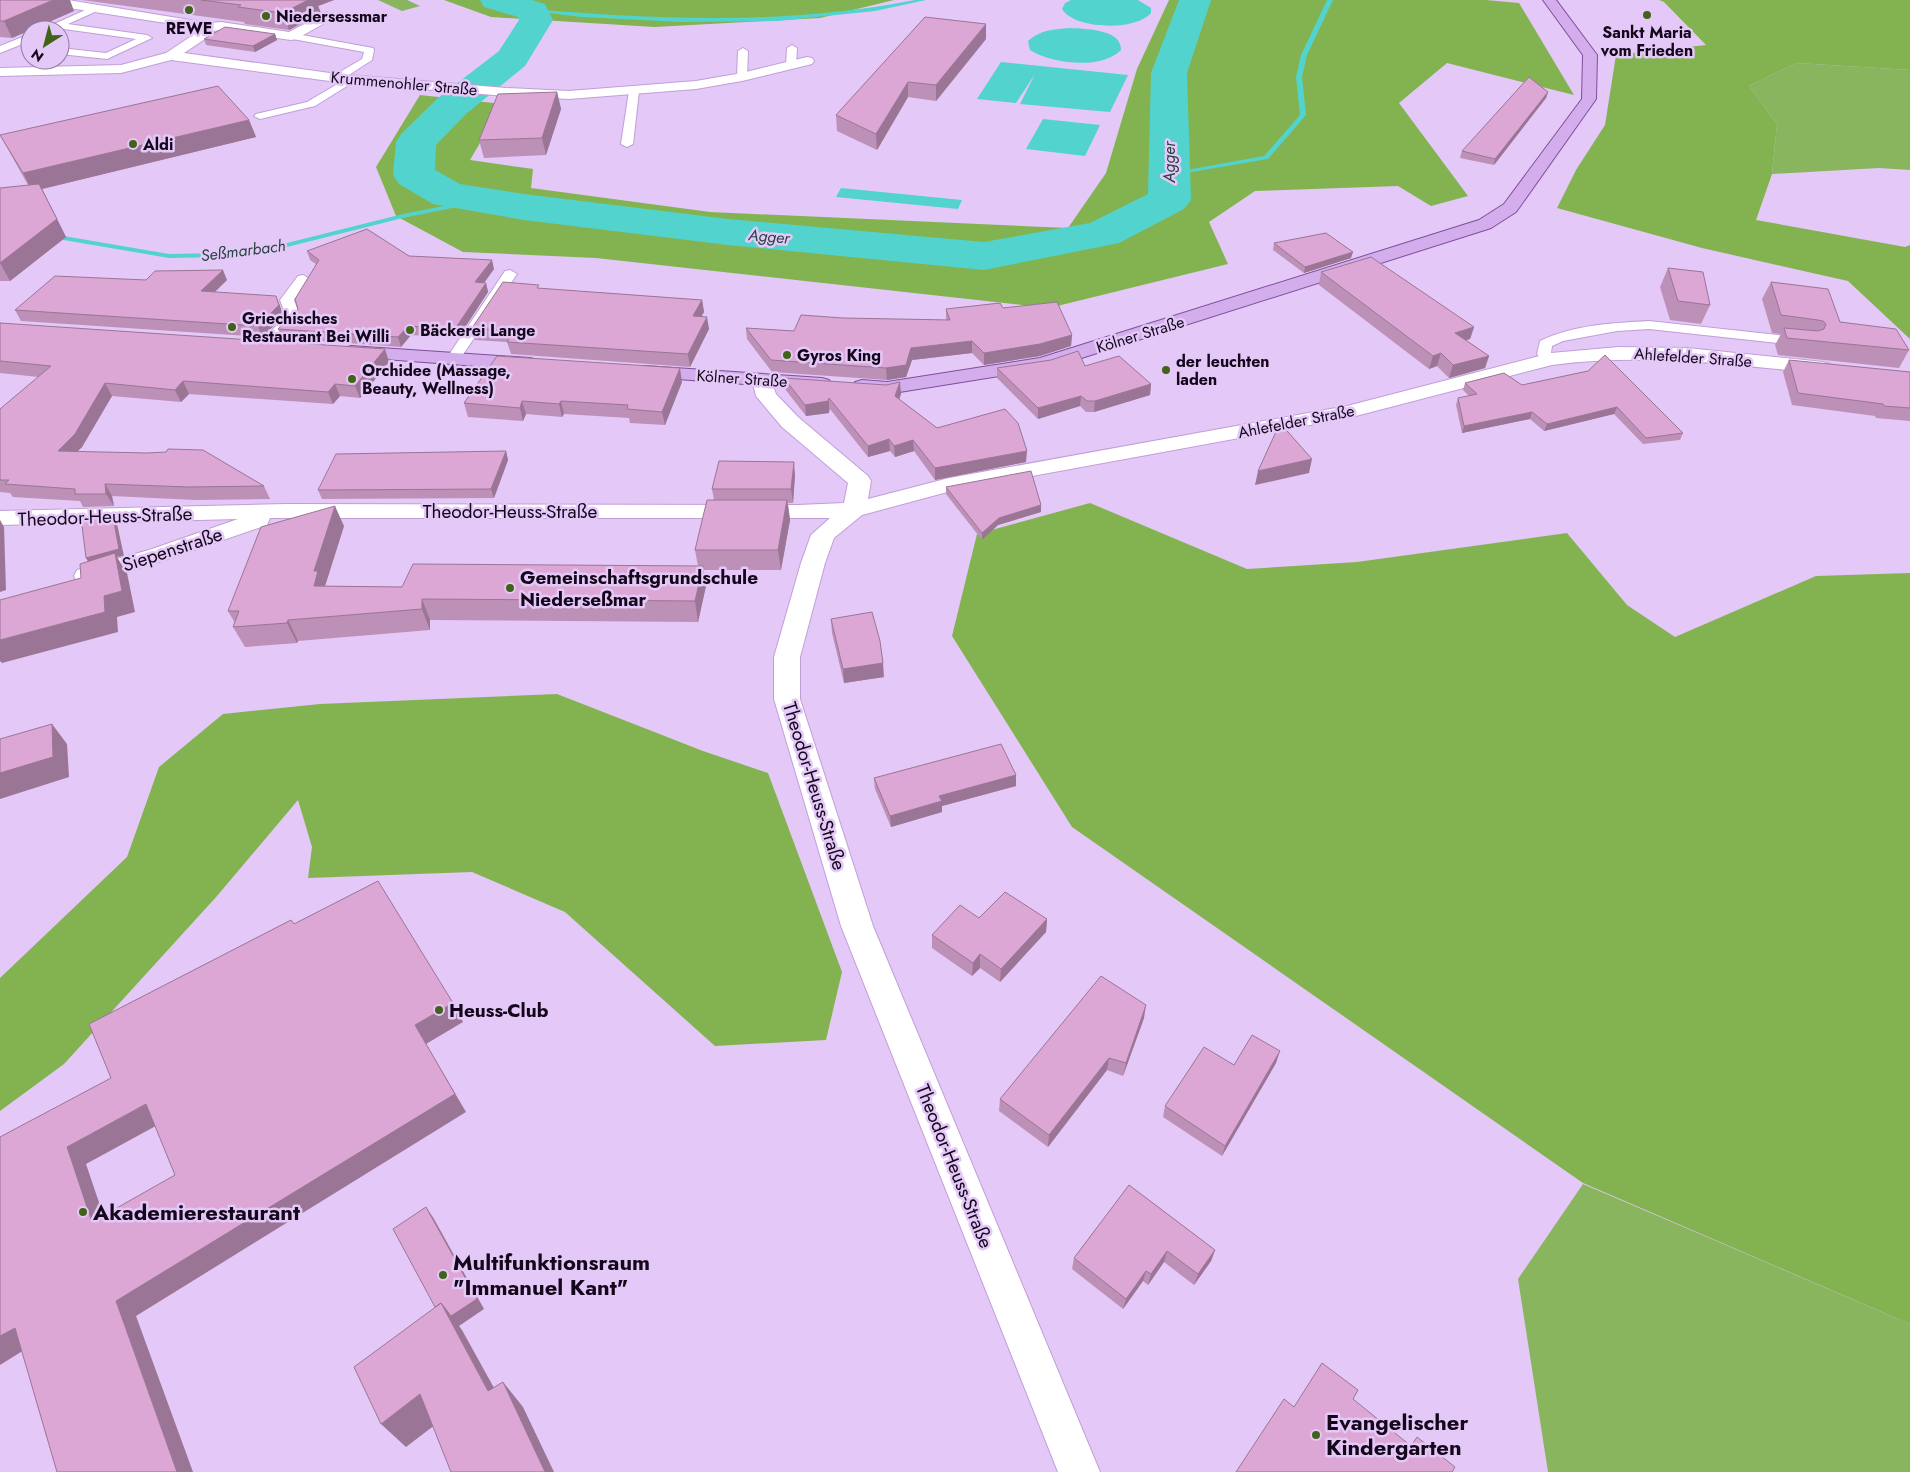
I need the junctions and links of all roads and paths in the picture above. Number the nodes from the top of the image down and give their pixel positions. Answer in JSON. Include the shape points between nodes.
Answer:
{"nodes":[{"id":1,"x":43,"y":0,"type":"edge"},
{"id":2,"x":1550,"y":0,"type":"edge"},
{"id":3,"x":94,"y":8,"type":"junction"},
{"id":4,"x":327,"y":16,"type":"dead end"},
{"id":5,"x":68,"y":20,"type":"edge"},
{"id":6,"x":198,"y":25,"type":"junction"},
{"id":7,"x":70,"y":27,"type":"edge"},
{"id":8,"x":291,"y":36,"type":"junction"},
{"id":9,"x":20,"y":42,"type":"edge"},
{"id":10,"x":792,"y":48,"type":"dead end"},
{"id":11,"x":743,"y":51,"type":"dead end"},
{"id":12,"x":0,"y":52,"type":"edge"},
{"id":13,"x":70,"y":52,"type":"edge"},
{"id":14,"x":20,"y":53,"type":"edge"},
{"id":15,"x":171,"y":56,"type":"junction"},
{"id":16,"x":807,"y":61,"type":"dead end"},
{"id":17,"x":791,"y":65,"type":"junction"},
{"id":18,"x":0,"y":72,"type":"edge"},
{"id":19,"x":742,"y":77,"type":"junction"},
{"id":20,"x":344,"y":78,"type":"junction"},
{"id":21,"x":634,"y":91,"type":"junction"},
{"id":22,"x":260,"y":116,"type":"dead end"},
{"id":23,"x":627,"y":144,"type":"dead end"},
{"id":24,"x":510,"y":274,"type":"dead end"},
{"id":25,"x":303,"y":279,"type":"dead end"},
{"id":26,"x":1808,"y":342,"type":"edge"},
{"id":27,"x":255,"y":345,"type":"joint"},
{"id":28,"x":292,"y":348,"type":"edge"},
{"id":29,"x":328,"y":350,"type":"edge"},
{"id":30,"x":453,"y":359,"type":"junction"},
{"id":31,"x":1551,"y":359,"type":"junction"},
{"id":32,"x":549,"y":366,"type":"edge"},
{"id":33,"x":626,"y":370,"type":"edge"},
{"id":34,"x":1843,"y":370,"type":"edge"},
{"id":35,"x":762,"y":380,"type":"junction"},
{"id":36,"x":854,"y":510,"type":"junction"},
{"id":37,"x":286,"y":511,"type":"junction"},
{"id":38,"x":0,"y":518,"type":"edge"},
{"id":39,"x":65,"y":583,"type":"edge"},
{"id":40,"x":1079,"y":1472,"type":"edge"}],
"edges":[{"from":1,"to":3,"type":"street"},
{"from":2,"to":35,"type":"main road","name":"Kölner Straße","via":[[1590,55],[1589,100],[1510,208],[1485,224],[1043,364],[887,388]]},
{"from":3,"to":5,"type":"lane"},
{"from":3,"to":6,"type":"street"},
{"from":4,"to":8,"type":"street"},
{"from":6,"to":8,"type":"street"},
{"from":6,"to":15,"type":"street","via":[[206,32]]},
{"from":7,"to":13,"type":"lane","via":[[146,38],[107,56]]},
{"from":8,"to":20,"type":"lane","via":[[369,50],[367,60]]},
{"from":9,"to":12,"type":"lane"},
{"from":10,"to":17,"type":"lane"},
{"from":11,"to":19,"type":"lane"},
{"from":12,"to":14,"type":"lane"},
{"from":15,"to":18,"type":"street","name":"Krummenohler Straße","via":[[121,69]]},
{"from":15,"to":20,"type":"street","name":"Krummenohler Straße"},
{"from":16,"to":17,"type":"street","name":"Krummenohler Straße"},
{"from":17,"to":19,"type":"street","name":"Krummenohler Straße"},
{"from":19,"to":21,"type":"street","name":"Krummenohler Straße"},
{"from":20,"to":21,"type":"street","name":"Krummenohler Straße","via":[[569,95]]},
{"from":20,"to":22,"type":"lane","via":[[311,104]]},
{"from":21,"to":23,"type":"lane"},
{"from":24,"to":30,"type":"lane"},
{"from":25,"to":27,"type":"lane","via":[[287,300],[293,317]]},
{"from":26,"to":31,"type":"lane","via":[[1633,326],[1559,338],[1545,344],[1544,354]]},
{"from":27,"to":28,"type":"main road"},
{"from":29,"to":30,"type":"main road"},
{"from":30,"to":32,"type":"main road"},
{"from":31,"to":34,"type":"street","name":"Ahlefelder Straße","via":[[1614,352],[1679,353]]},
{"from":31,"to":36,"type":"street","name":"Ahlefelder Straße","via":[[1348,412],[949,485]]},
{"from":33,"to":35,"type":"main road","name":"Kölner Straße"},
{"from":35,"to":36,"type":"street","via":[[766,396],[784,415],[860,481]]},
{"from":36,"to":37,"type":"street","name":"Theodor-Heuss-Straße"},
{"from":36,"to":40,"type":"street","name":"Theodor-Heuss-Straße","via":[[823,535],[813,562],[787,657],[787,699],[857,926]]},
{"from":37,"to":38,"type":"street","name":"Theodor-Heuss-Straße"},
{"from":37,"to":39,"type":"street","name":"Siepenstraße"}]}
